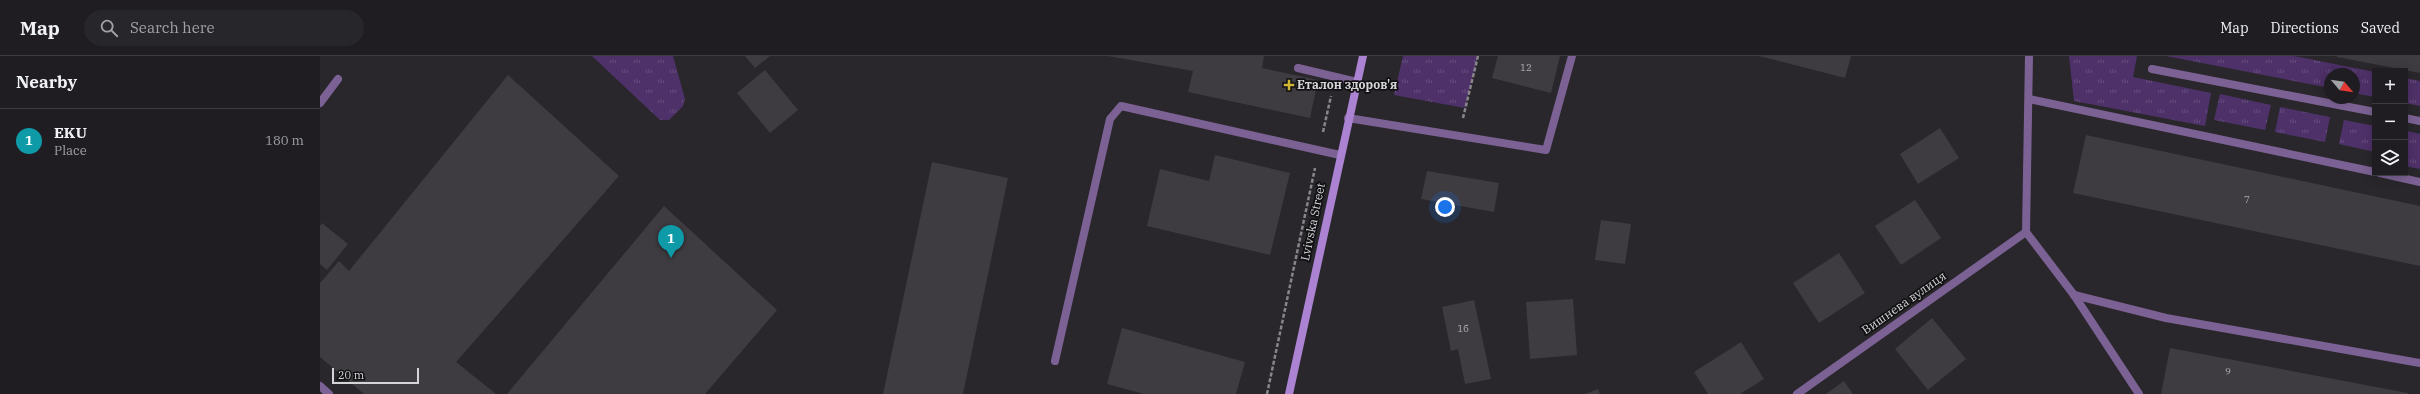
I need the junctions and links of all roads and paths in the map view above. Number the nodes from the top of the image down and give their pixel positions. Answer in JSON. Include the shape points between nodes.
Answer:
{"nodes":[{"id":1,"x":1363,"y":56,"type":"edge"},
{"id":2,"x":1478,"y":56,"type":"edge"},
{"id":3,"x":1572,"y":56,"type":"edge"},
{"id":4,"x":2029,"y":56,"type":"edge"},
{"id":5,"x":1298,"y":68,"type":"dead end"},
{"id":6,"x":2152,"y":69,"type":"dead end"},
{"id":7,"x":1335,"y":77,"type":"junction"},
{"id":8,"x":338,"y":79,"type":"dead end"},
{"id":9,"x":1357,"y":82,"type":"junction"},
{"id":10,"x":2029,"y":99,"type":"junction"},
{"id":11,"x":320,"y":103,"type":"edge"},
{"id":12,"x":2372,"y":111,"type":"edge"},
{"id":13,"x":1348,"y":118,"type":"junction"},
{"id":14,"x":2408,"y":119,"type":"edge"},
{"id":15,"x":2420,"y":121,"type":"edge"},
{"id":16,"x":1458,"y":136,"type":"junction"},
{"id":17,"x":1319,"y":150,"type":"junction"},
{"id":18,"x":1340,"y":155,"type":"junction"},
{"id":19,"x":2372,"y":171,"type":"edge"},
{"id":20,"x":2393,"y":176,"type":"edge"},
{"id":21,"x":2420,"y":182,"type":"edge"},
{"id":22,"x":2026,"y":232,"type":"junction"},
{"id":23,"x":2074,"y":295,"type":"junction"},
{"id":24,"x":1055,"y":361,"type":"dead end"},
{"id":25,"x":2420,"y":363,"type":"edge"},
{"id":26,"x":320,"y":386,"type":"edge"},
{"id":27,"x":329,"y":394,"type":"edge"},
{"id":28,"x":1267,"y":394,"type":"edge"},
{"id":29,"x":1289,"y":394,"type":"edge"},
{"id":30,"x":1797,"y":394,"type":"edge"},
{"id":31,"x":2139,"y":394,"type":"edge"}],
"edges":[{"from":1,"to":9,"type":"main road","name":"Lvivska Street"},
{"from":2,"to":16,"type":"path"},
{"from":3,"to":16,"type":"street","via":[[1546,150]]},
{"from":4,"to":10,"type":"street"},
{"from":5,"to":7,"type":"street"},
{"from":6,"to":12,"type":"street"},
{"from":7,"to":9,"type":"street"},
{"from":7,"to":17,"type":"path"},
{"from":8,"to":11,"type":"street"},
{"from":9,"to":13,"type":"main road","name":"Lvivska Street"},
{"from":10,"to":19,"type":"street"},
{"from":10,"to":22,"type":"street"},
{"from":13,"to":16,"type":"street"},
{"from":13,"to":18,"type":"main road","name":"Lvivska Street"},
{"from":14,"to":15,"type":"street"},
{"from":17,"to":18,"type":"street"},
{"from":17,"to":24,"type":"street","via":[[1121,106],[1110,119]]},
{"from":17,"to":28,"type":"path"},
{"from":18,"to":29,"type":"main road","name":"Lvivska Street"},
{"from":20,"to":21,"type":"street"},
{"from":22,"to":23,"type":"street"},
{"from":22,"to":30,"type":"street","name":"Вишнева вулиця"},
{"from":23,"to":25,"type":"street","via":[[2166,318]]},
{"from":23,"to":31,"type":"street"},
{"from":26,"to":27,"type":"street"}]}
